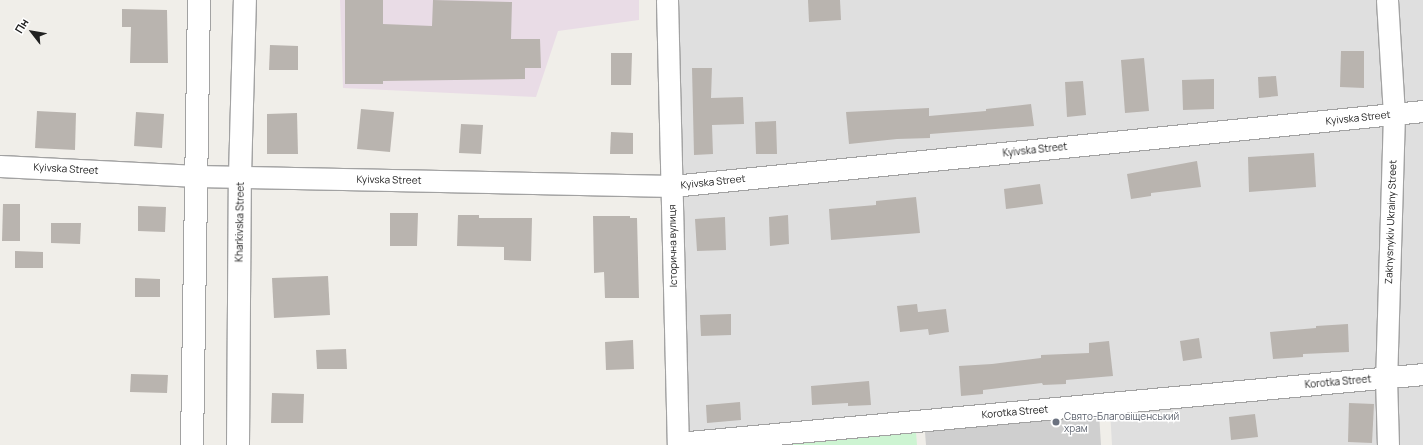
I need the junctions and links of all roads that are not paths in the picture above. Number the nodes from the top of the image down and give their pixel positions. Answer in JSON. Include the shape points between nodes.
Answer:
{"nodes":[{"id":1,"x":199,"y":0,"type":"edge"},
{"id":2,"x":245,"y":0,"type":"edge"},
{"id":3,"x":667,"y":0,"type":"edge"},
{"id":4,"x":1387,"y":0,"type":"edge"},
{"id":5,"x":1423,"y":111,"type":"edge"},
{"id":6,"x":1394,"y":114,"type":"junction"},
{"id":7,"x":0,"y":166,"type":"edge"},
{"id":8,"x":197,"y":176,"type":"junction"},
{"id":9,"x":240,"y":176,"type":"junction"},
{"id":10,"x":672,"y":186,"type":"junction"},
{"id":11,"x":1423,"y":374,"type":"edge"},
{"id":12,"x":1386,"y":378,"type":"junction"},
{"id":13,"x":678,"y":444,"type":"edge"},
{"id":14,"x":192,"y":445,"type":"edge"},
{"id":15,"x":238,"y":445,"type":"edge"},
{"id":16,"x":1388,"y":445,"type":"edge"}],
"edges":[{"from":1,"to":8,"type":"street"},
{"from":2,"to":9,"type":"street","name":"Kharkivska Street"},
{"from":3,"to":10,"type":"street","name":"Історична вулиця"},
{"from":4,"to":6,"type":"street","name":"Zakhysnykiv Ukrainy Street"},
{"from":5,"to":6,"type":"street","name":"Kyivska Street"},
{"from":6,"to":10,"type":"street","name":"Kyivska Street"},
{"from":6,"to":12,"type":"street","name":"Zakhysnykiv Ukrainy Street"},
{"from":7,"to":8,"type":"street","name":"Kyivska Street"},
{"from":8,"to":9,"type":"street","name":"Kyivska Street"},
{"from":8,"to":14,"type":"street"},
{"from":9,"to":10,"type":"street","name":"Kyivska Street"},
{"from":9,"to":15,"type":"street","name":"Kharkivska Street"},
{"from":10,"to":13,"type":"street","name":"Історична вулиця"},
{"from":11,"to":12,"type":"street","name":"Korotka Street"},
{"from":12,"to":13,"type":"street","name":"Korotka Street"},
{"from":12,"to":16,"type":"street","name":"Zakhysnykiv Ukrainy Street"}]}
